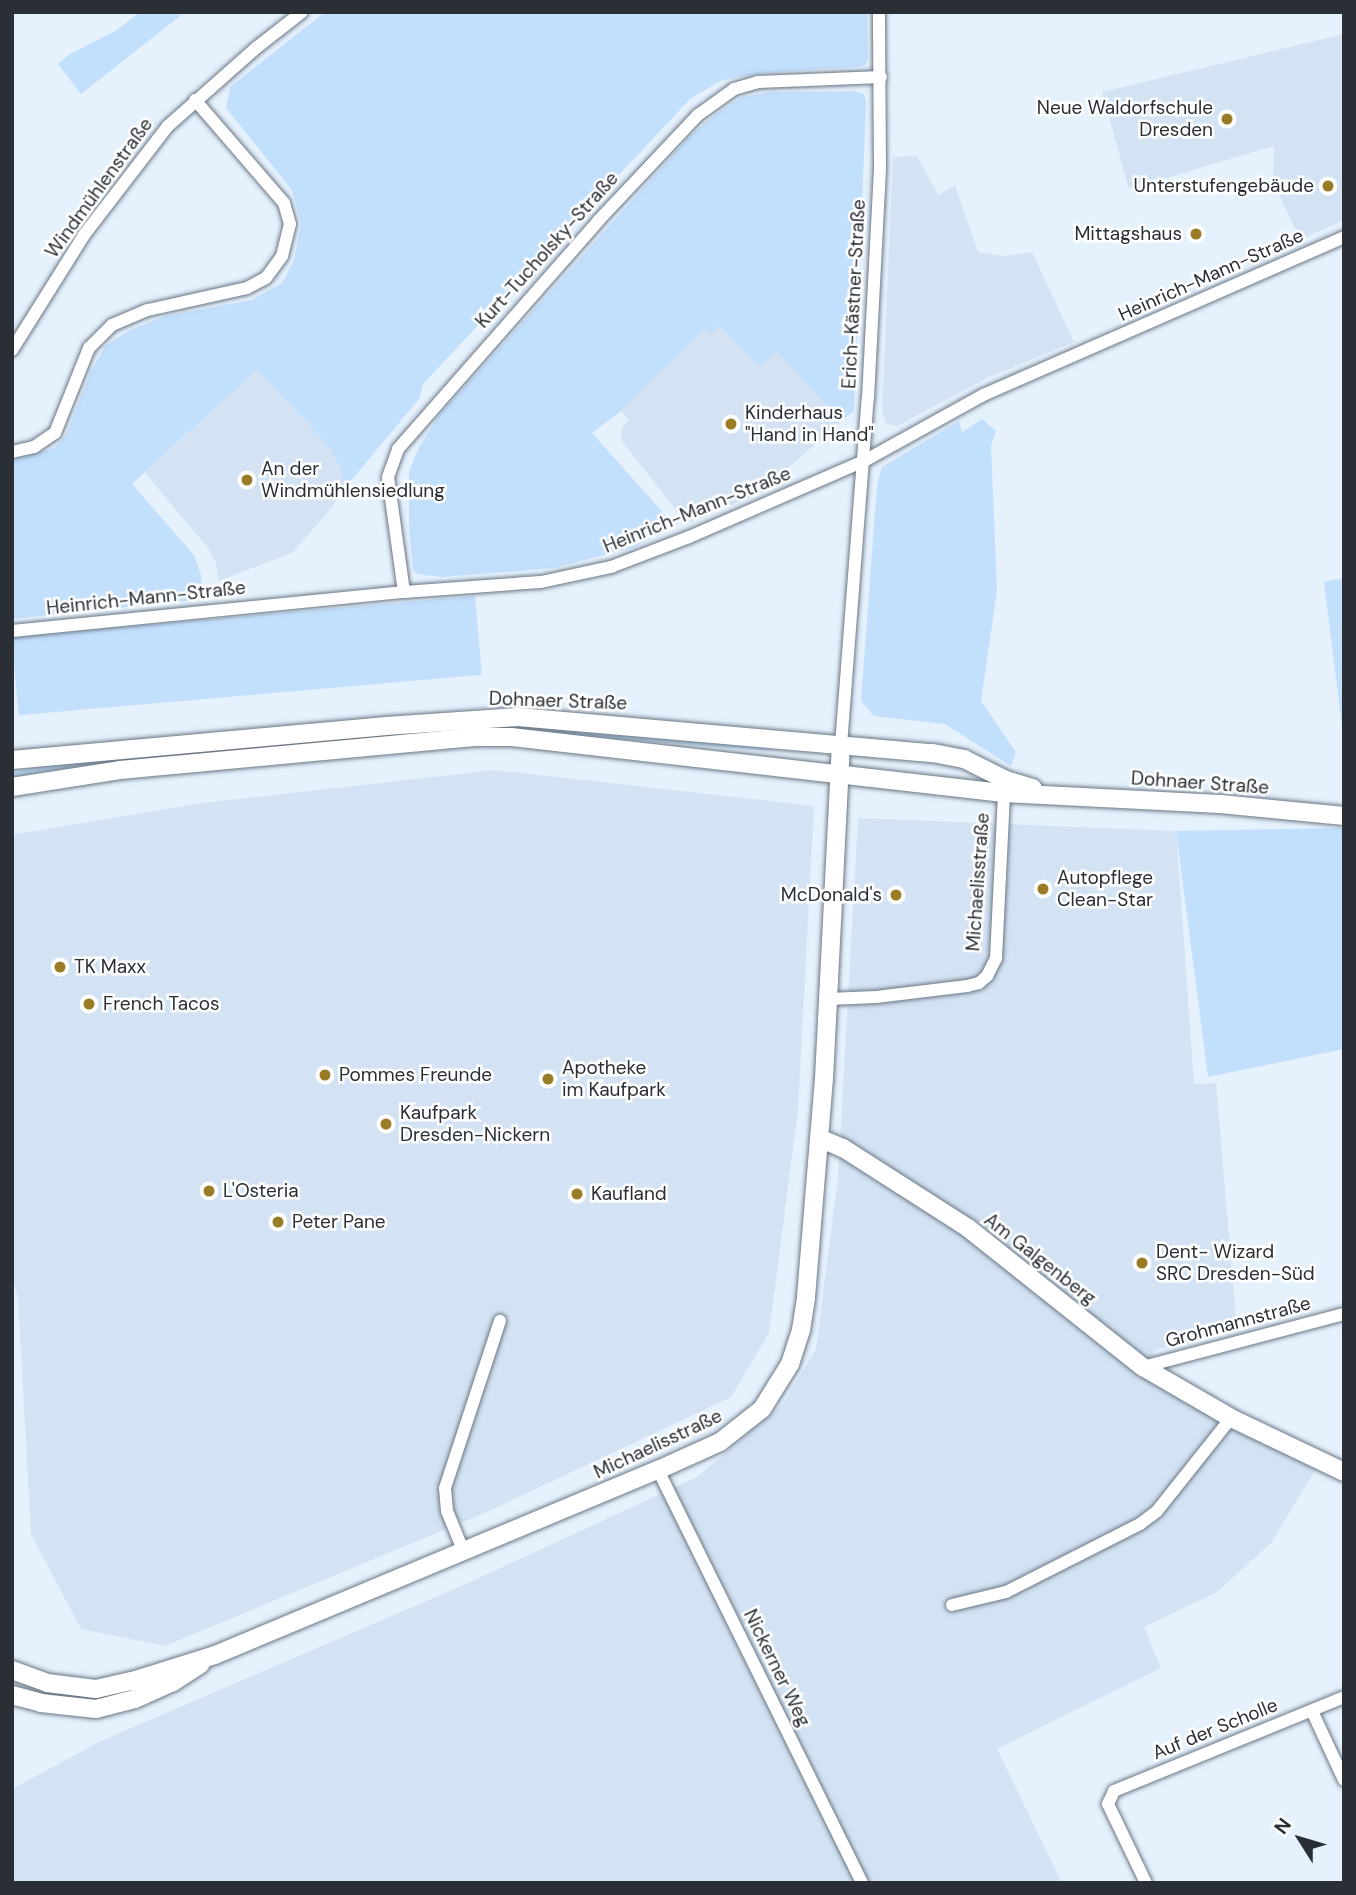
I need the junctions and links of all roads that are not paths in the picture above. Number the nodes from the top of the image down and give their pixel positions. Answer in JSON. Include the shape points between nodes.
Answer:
{"nodes":[{"id":1,"x":302,"y":12,"type":"edge"},
{"id":2,"x":879,"y":12,"type":"edge"},
{"id":3,"x":881,"y":77,"type":"junction"},
{"id":4,"x":195,"y":100,"type":"junction"},
{"id":5,"x":1344,"y":237,"type":"edge"},
{"id":6,"x":12,"y":350,"type":"edge"},
{"id":7,"x":12,"y":452,"type":"edge"},
{"id":8,"x":864,"y":461,"type":"junction"},
{"id":9,"x":404,"y":592,"type":"junction"},
{"id":10,"x":12,"y":631,"type":"edge"},
{"id":11,"x":841,"y":745,"type":"junction"},
{"id":12,"x":12,"y":760,"type":"edge"},
{"id":13,"x":840,"y":775,"type":"junction"},
{"id":14,"x":12,"y":787,"type":"edge"},
{"id":15,"x":1004,"y":793,"type":"junction"},
{"id":16,"x":1053,"y":795,"type":"junction"},
{"id":17,"x":1344,"y":816,"type":"edge"},
{"id":18,"x":829,"y":999,"type":"junction"},
{"id":19,"x":819,"y":1138,"type":"junction"},
{"id":20,"x":1344,"y":1314,"type":"edge"},
{"id":21,"x":500,"y":1321,"type":"dead end"},
{"id":22,"x":1143,"y":1367,"type":"junction"},
{"id":23,"x":1231,"y":1418,"type":"junction"},
{"id":24,"x":659,"y":1470,"type":"junction"},
{"id":25,"x":1344,"y":1472,"type":"edge"},
{"id":26,"x":463,"y":1550,"type":"junction"},
{"id":27,"x":952,"y":1605,"type":"dead end"},
{"id":28,"x":215,"y":1655,"type":"junction"},
{"id":29,"x":12,"y":1670,"type":"edge"},
{"id":30,"x":12,"y":1695,"type":"edge"},
{"id":31,"x":1344,"y":1697,"type":"edge"},
{"id":32,"x":1312,"y":1710,"type":"junction"},
{"id":33,"x":1344,"y":1780,"type":"edge"},
{"id":34,"x":862,"y":1883,"type":"edge"},
{"id":35,"x":1146,"y":1883,"type":"edge"}],
"edges":[{"from":1,"to":4,"type":"street","name":"Windmühlenstraße"},
{"from":2,"to":3,"type":"street","name":"Erich-Kästner-Straße"},
{"from":3,"to":8,"type":"street","name":"Erich-Kästner-Straße"},
{"from":3,"to":9,"type":"street","name":"Kurt-Tucholsky-Straße","via":[[758,82],[734,89],[698,115],[598,221],[398,449],[388,477]]},
{"from":4,"to":6,"type":"street","name":"Windmühlenstraße","via":[[128,175]]},
{"from":4,"to":7,"type":"street","via":[[284,203],[290,224],[282,256],[267,278],[247,288],[149,310],[112,325],[89,348],[55,433],[34,447]]},
{"from":5,"to":8,"type":"street","name":"Heinrich-Mann-Straße","via":[[982,396]]},
{"from":8,"to":9,"type":"street","name":"Heinrich-Mann-Straße","via":[[611,567],[541,582]]},
{"from":8,"to":11,"type":"street","name":"Erich-Kästner-Straße"},
{"from":9,"to":10,"type":"street","name":"Heinrich-Mann-Straße"},
{"from":11,"to":12,"type":"main road","name":"Dohnaer Straße","via":[[518,717]]},
{"from":11,"to":13,"type":"main road","name":"Michaelisstraße"},
{"from":11,"to":16,"type":"main road","name":"Dohnaer Straße","via":[[964,759],[1006,780]]},
{"from":13,"to":14,"type":"main road","name":"Dohnaer Straße","via":[[490,737],[120,770]]},
{"from":13,"to":15,"type":"main road","name":"Dohnaer Straße"},
{"from":13,"to":18,"type":"main road","name":"Michaelisstraße"},
{"from":15,"to":16,"type":"main road","name":"Dohnaer Straße"},
{"from":15,"to":18,"type":"street","name":"Michaelisstraße","via":[[996,958],[987,976],[967,986]]},
{"from":16,"to":17,"type":"main road","name":"Dohnaer Straße"},
{"from":18,"to":19,"type":"main road","name":"Michaelisstraße"},
{"from":19,"to":22,"type":"main road","name":"Am Galgenberg","via":[[843,1148],[968,1228]]},
{"from":19,"to":24,"type":"main road","name":"Michaelisstraße","via":[[806,1297],[790,1364],[762,1409],[742,1427]]},
{"from":20,"to":22,"type":"street","name":"Grohmannstraße"},
{"from":21,"to":26,"type":"street","via":[[446,1488],[447,1511]]},
{"from":22,"to":23,"type":"main road","name":"Am Galgenberg"},
{"from":23,"to":25,"type":"main road","name":"Am Galgenberg"},
{"from":23,"to":27,"type":"street","via":[[1157,1511],[1140,1524],[1006,1592]]},
{"from":24,"to":26,"type":"main road","name":"Michaelisstraße"},
{"from":24,"to":34,"type":"street","name":"Nickerner Weg"},
{"from":26,"to":28,"type":"main road","name":"Michaelisstraße"},
{"from":28,"to":29,"type":"main road","name":"Michaelisstraße","via":[[96,1689],[47,1683]]},
{"from":28,"to":30,"type":"main road","name":"Michaelisstraße","via":[[173,1682],[96,1709]]},
{"from":31,"to":32,"type":"street","name":"Auf der Scholle"},
{"from":32,"to":33,"type":"street"},
{"from":32,"to":35,"type":"street","name":"Auf der Scholle","via":[[1114,1791],[1108,1804]]}]}
